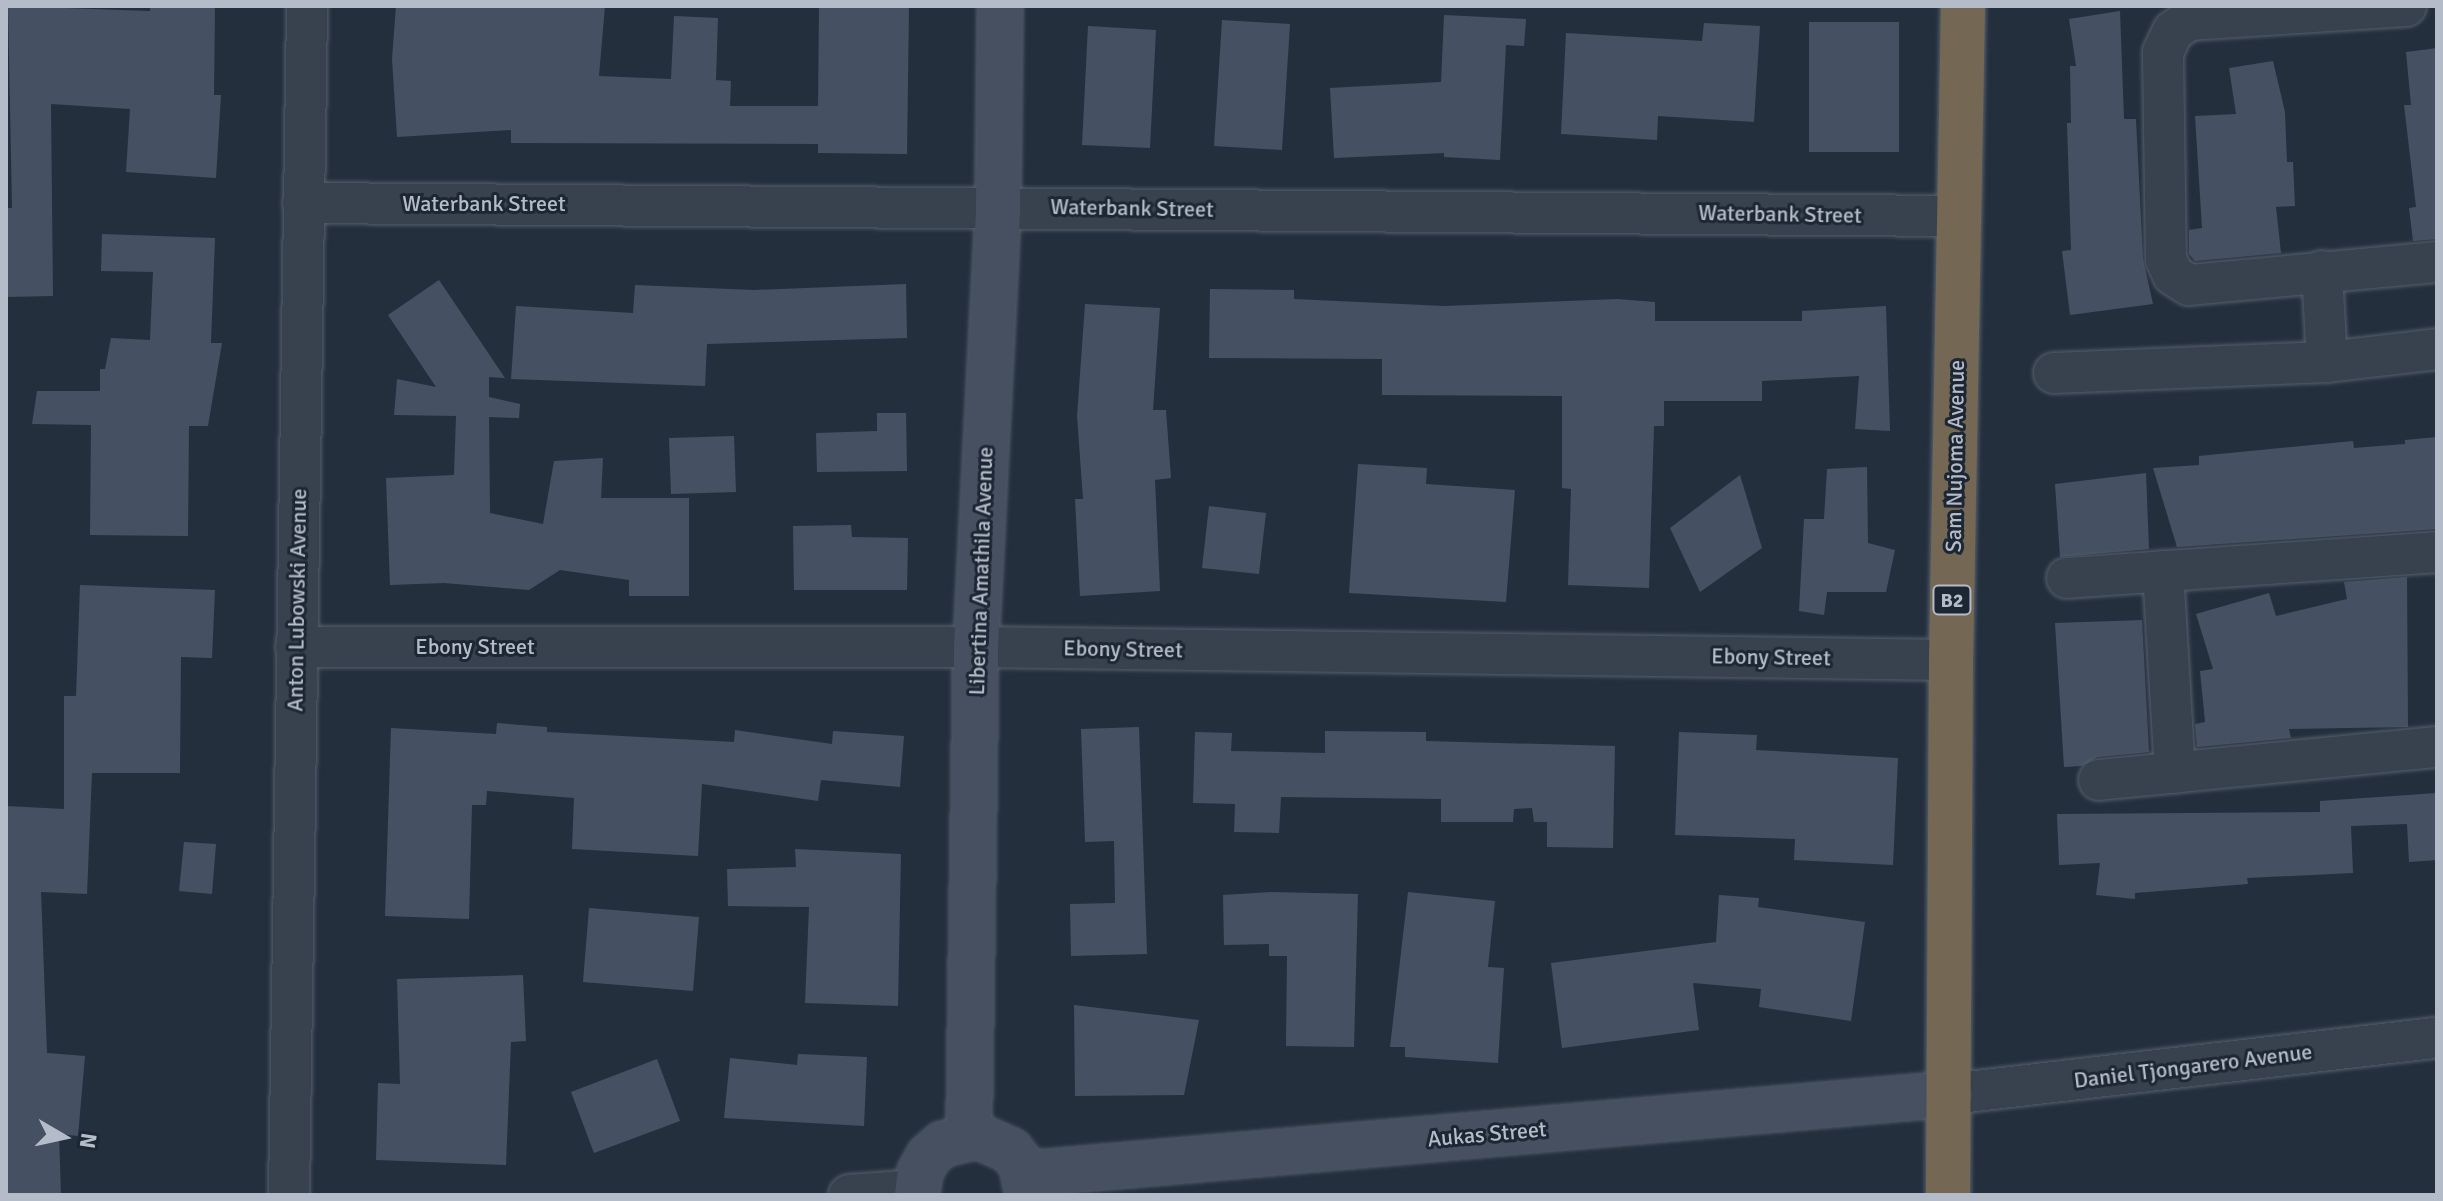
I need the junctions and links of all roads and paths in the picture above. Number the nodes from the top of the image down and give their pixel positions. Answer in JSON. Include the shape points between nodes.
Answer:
{"nodes":[{"id":1,"x":307,"y":6,"type":"edge"},
{"id":2,"x":1000,"y":6,"type":"edge"},
{"id":3,"x":1963,"y":6,"type":"edge"},
{"id":4,"x":2406,"y":6,"type":"edge"},
{"id":5,"x":303,"y":203,"type":"junction"},
{"id":6,"x":998,"y":207,"type":"junction"},
{"id":7,"x":1960,"y":216,"type":"junction"},
{"id":8,"x":2437,"y":262,"type":"edge"},
{"id":9,"x":2322,"y":271,"type":"junction"},
{"id":10,"x":2437,"y":349,"type":"edge"},
{"id":11,"x":2327,"y":362,"type":"junction"},
{"id":12,"x":2054,"y":373,"type":"dead end"},
{"id":13,"x":2437,"y":552,"type":"edge"},
{"id":14,"x":2163,"y":571,"type":"junction"},
{"id":15,"x":2067,"y":578,"type":"dead end"},
{"id":16,"x":296,"y":647,"type":"junction"},
{"id":17,"x":976,"y":647,"type":"junction"},
{"id":18,"x":1951,"y":660,"type":"junction"},
{"id":19,"x":2437,"y":747,"type":"edge"},
{"id":20,"x":2175,"y":773,"type":"junction"},
{"id":21,"x":2099,"y":780,"type":"dead end"},
{"id":22,"x":2437,"y":1038,"type":"edge"},
{"id":23,"x":1950,"y":1094,"type":"junction"},
{"id":24,"x":969,"y":1136,"type":"junction"},
{"id":25,"x":1026,"y":1185,"type":"edge"},
{"id":26,"x":917,"y":1192,"type":"edge"},
{"id":27,"x":289,"y":1195,"type":"edge"},
{"id":28,"x":849,"y":1195,"type":"edge"},
{"id":29,"x":1948,"y":1195,"type":"edge"}],
"edges":[{"from":1,"to":5,"type":"street","name":"Anton Lubowski Avenue"},
{"from":2,"to":6,"type":"street","name":"Libertina Amathila Avenue"},
{"from":3,"to":7,"type":"highway","name":"Sam Nujoma Avenue","number":"B2"},
{"from":4,"to":9,"type":"street","via":[[2189,20],[2173,31],[2163,52],[2166,259],[2173,275],[2189,285]]},
{"from":5,"to":6,"type":"street","name":"Waterbank Street"},
{"from":5,"to":16,"type":"street","name":"Anton Lubowski Avenue"},
{"from":6,"to":7,"type":"street","name":"Waterbank Street"},
{"from":6,"to":17,"type":"street","name":"Libertina Amathila Avenue"},
{"from":7,"to":18,"type":"highway","name":"Sam Nujoma Avenue","number":"B2"},
{"from":8,"to":9,"type":"street"},
{"from":9,"to":11,"type":"street"},
{"from":10,"to":11,"type":"street"},
{"from":11,"to":12,"type":"street"},
{"from":13,"to":14,"type":"street"},
{"from":14,"to":15,"type":"street"},
{"from":14,"to":20,"type":"street"},
{"from":16,"to":17,"type":"street","name":"Ebony Street"},
{"from":16,"to":27,"type":"street","name":"Anton Lubowski Avenue"},
{"from":17,"to":18,"type":"street","name":"Ebony Street"},
{"from":17,"to":24,"type":"street","name":"Libertina Amathila Avenue"},
{"from":18,"to":23,"type":"highway","name":"Sam Nujoma Avenue","number":"B2"},
{"from":19,"to":20,"type":"street"},
{"from":20,"to":21,"type":"street"},
{"from":22,"to":23,"type":"street","name":"Daniel Tjongarero Avenue"},
{"from":23,"to":25,"type":"street","name":"Aukas Street"},
{"from":23,"to":29,"type":"highway","name":"Sam Nujoma Avenue","number":"B2"},
{"from":24,"to":25,"type":"street","via":[[1003,1146]]},
{"from":24,"to":26,"type":"street","via":[[943,1144],[929,1156]]},
{"from":26,"to":28,"type":"street"}]}
